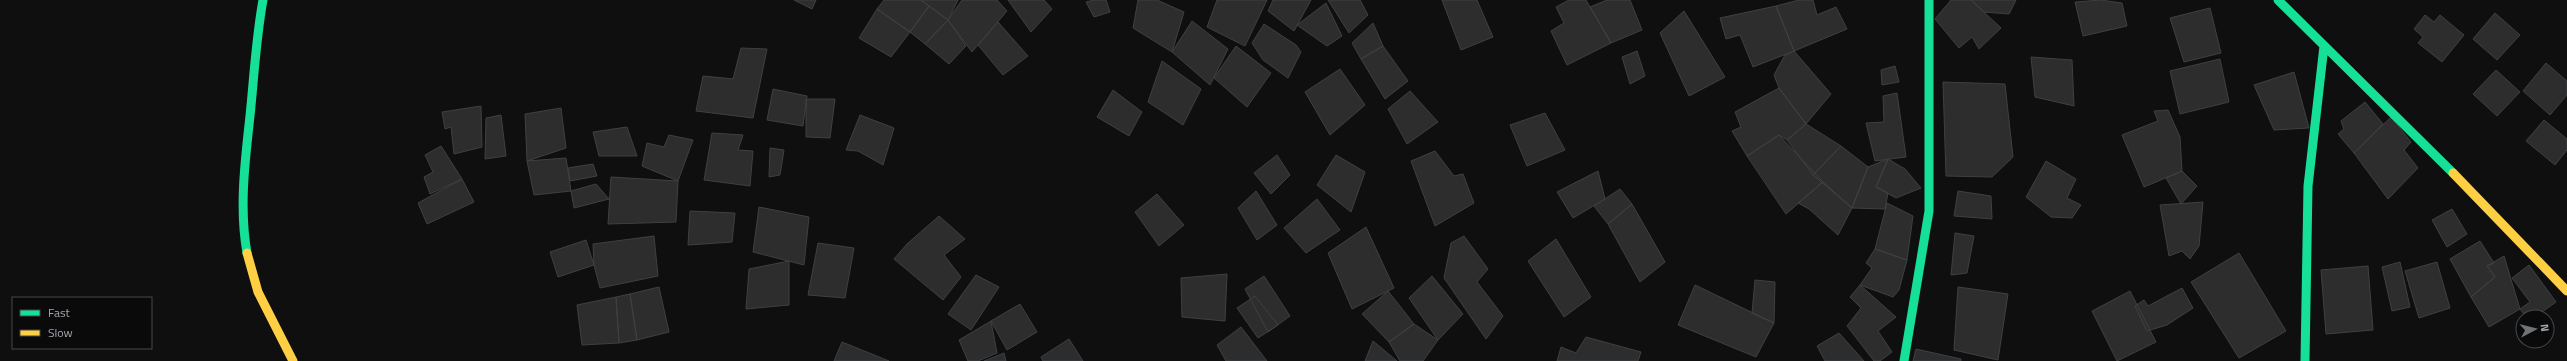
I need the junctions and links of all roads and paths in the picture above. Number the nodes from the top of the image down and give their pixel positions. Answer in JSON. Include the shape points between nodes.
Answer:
{"nodes":[{"id":1,"x":263,"y":0,"type":"edge"},
{"id":2,"x":1929,"y":0,"type":"edge"},
{"id":3,"x":2278,"y":0,"type":"edge"},
{"id":4,"x":2324,"y":46,"type":"junction"},
{"id":5,"x":2567,"y":291,"type":"edge"},
{"id":6,"x":293,"y":361,"type":"edge"},
{"id":7,"x":1904,"y":361,"type":"edge"},
{"id":8,"x":2305,"y":361,"type":"edge"}],
"edges":[{"from":1,"to":6,"type":"street","via":[[257,32],[246,151],[244,216],[250,268],[258,291]]},
{"from":2,"to":7,"type":"street","via":[[1929,211]]},
{"from":3,"to":4,"type":"street"},
{"from":4,"to":5,"type":"street","via":[[2456,176]]},
{"from":4,"to":8,"type":"street","via":[[2308,186]]}]}
